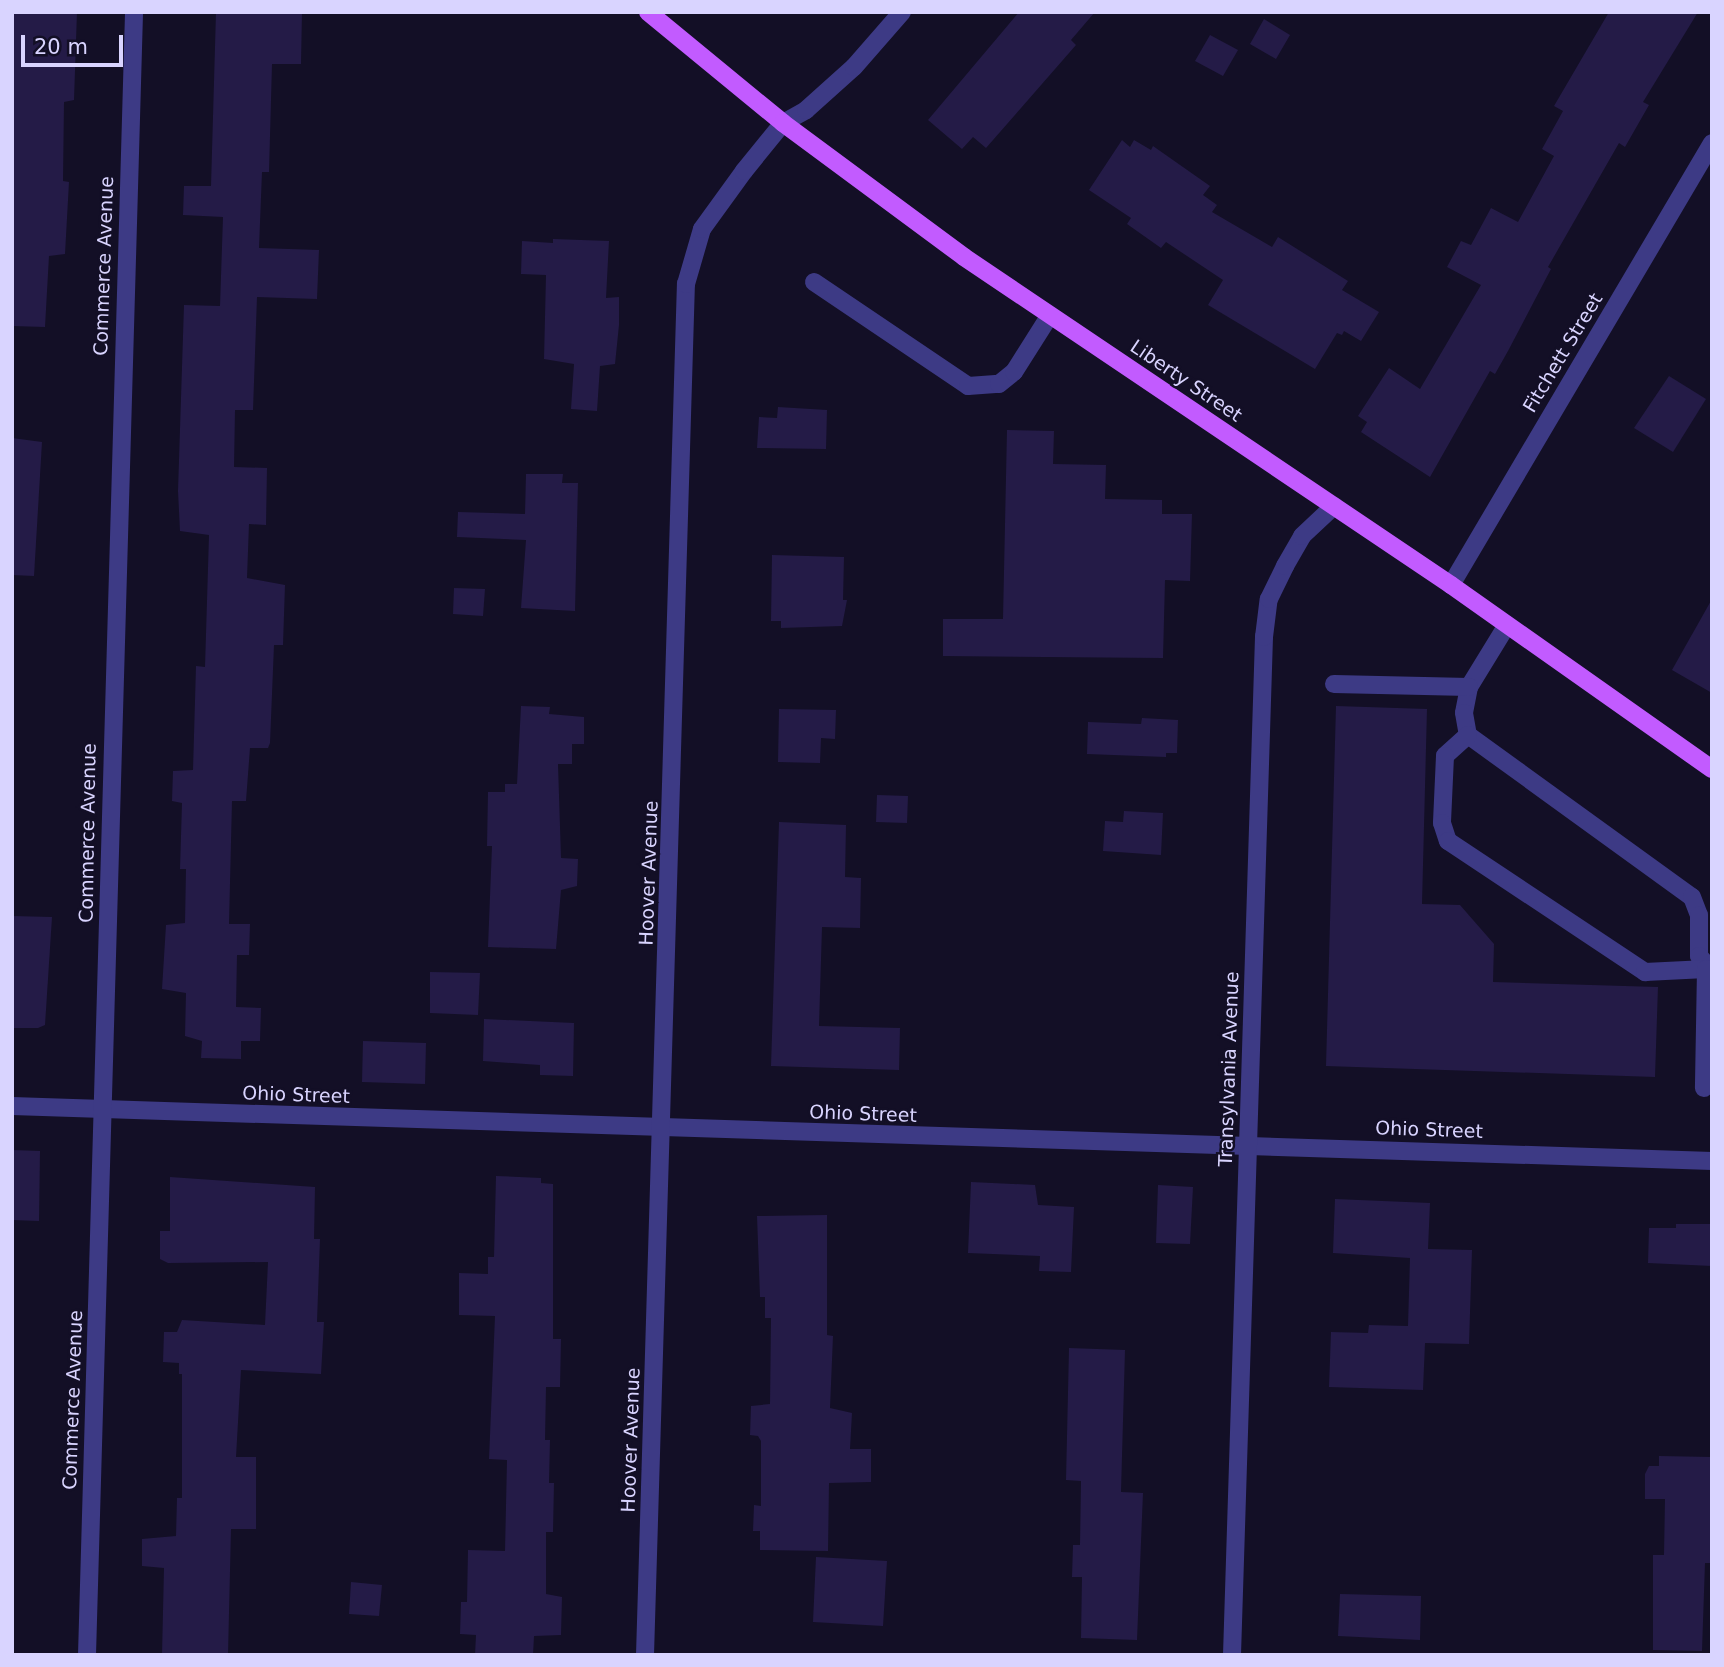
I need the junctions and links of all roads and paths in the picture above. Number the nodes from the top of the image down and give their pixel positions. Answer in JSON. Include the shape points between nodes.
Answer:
{"nodes":[{"id":1,"x":134,"y":12,"type":"edge"},
{"id":2,"x":648,"y":12,"type":"edge"},
{"id":3,"x":902,"y":12,"type":"edge"},
{"id":4,"x":783,"y":123,"type":"junction"},
{"id":5,"x":1712,"y":143,"type":"edge"},
{"id":6,"x":814,"y":282,"type":"dead end"},
{"id":7,"x":1051,"y":315,"type":"junction"},
{"id":8,"x":1334,"y":506,"type":"junction"},
{"id":9,"x":1451,"y":585,"type":"junction"},
{"id":10,"x":1507,"y":625,"type":"junction"},
{"id":11,"x":1334,"y":684,"type":"dead end"},
{"id":12,"x":1469,"y":687,"type":"junction"},
{"id":13,"x":1468,"y":735,"type":"junction"},
{"id":14,"x":1712,"y":769,"type":"edge"},
{"id":15,"x":1709,"y":970,"type":"edge"},
{"id":16,"x":1704,"y":1088,"type":"dead end"},
{"id":17,"x":12,"y":1106,"type":"edge"},
{"id":18,"x":102,"y":1110,"type":"junction"},
{"id":19,"x":662,"y":1129,"type":"junction"},
{"id":20,"x":1248,"y":1145,"type":"junction"},
{"id":21,"x":1712,"y":1161,"type":"edge"},
{"id":22,"x":87,"y":1655,"type":"edge"},
{"id":23,"x":645,"y":1655,"type":"edge"},
{"id":24,"x":1232,"y":1655,"type":"edge"}],
"edges":[{"from":1,"to":18,"type":"street","name":"Commerce Avenue"},
{"from":2,"to":4,"type":"main road","name":"Liberty Street"},
{"from":3,"to":4,"type":"street","via":[[854,67],[806,110]]},
{"from":4,"to":7,"type":"main road","name":"Liberty Street"},
{"from":4,"to":19,"type":"street","name":"Hoover Avenue","via":[[702,229],[686,284]]},
{"from":5,"to":9,"type":"street","name":"Fitchett Street"},
{"from":6,"to":7,"type":"street","via":[[968,386],[999,384],[1014,372]]},
{"from":7,"to":8,"type":"main road","name":"Liberty Street"},
{"from":8,"to":9,"type":"main road","name":"Liberty Street"},
{"from":8,"to":20,"type":"street","name":"Transylvania Avenue","via":[[1302,536],[1269,599]]},
{"from":9,"to":10,"type":"main road","name":"Liberty Street"},
{"from":10,"to":12,"type":"street"},
{"from":10,"to":14,"type":"main road","name":"Liberty Street"},
{"from":11,"to":12,"type":"street"},
{"from":12,"to":13,"type":"street","via":[[1464,713]]},
{"from":13,"to":15,"type":"street","via":[[1692,897],[1699,915],[1699,956]]},
{"from":13,"to":15,"type":"street","via":[[1445,756],[1442,823],[1448,841],[1645,972]]},
{"from":15,"to":16,"type":"street"},
{"from":17,"to":18,"type":"street","name":"Ohio Street"},
{"from":18,"to":19,"type":"street","name":"Ohio Street"},
{"from":18,"to":22,"type":"street","name":"Commerce Avenue"},
{"from":19,"to":20,"type":"street","name":"Ohio Street"},
{"from":19,"to":23,"type":"street","name":"Hoover Avenue"},
{"from":20,"to":21,"type":"street","name":"Ohio Street"},
{"from":20,"to":24,"type":"street","name":"Transylvania Avenue"}]}
